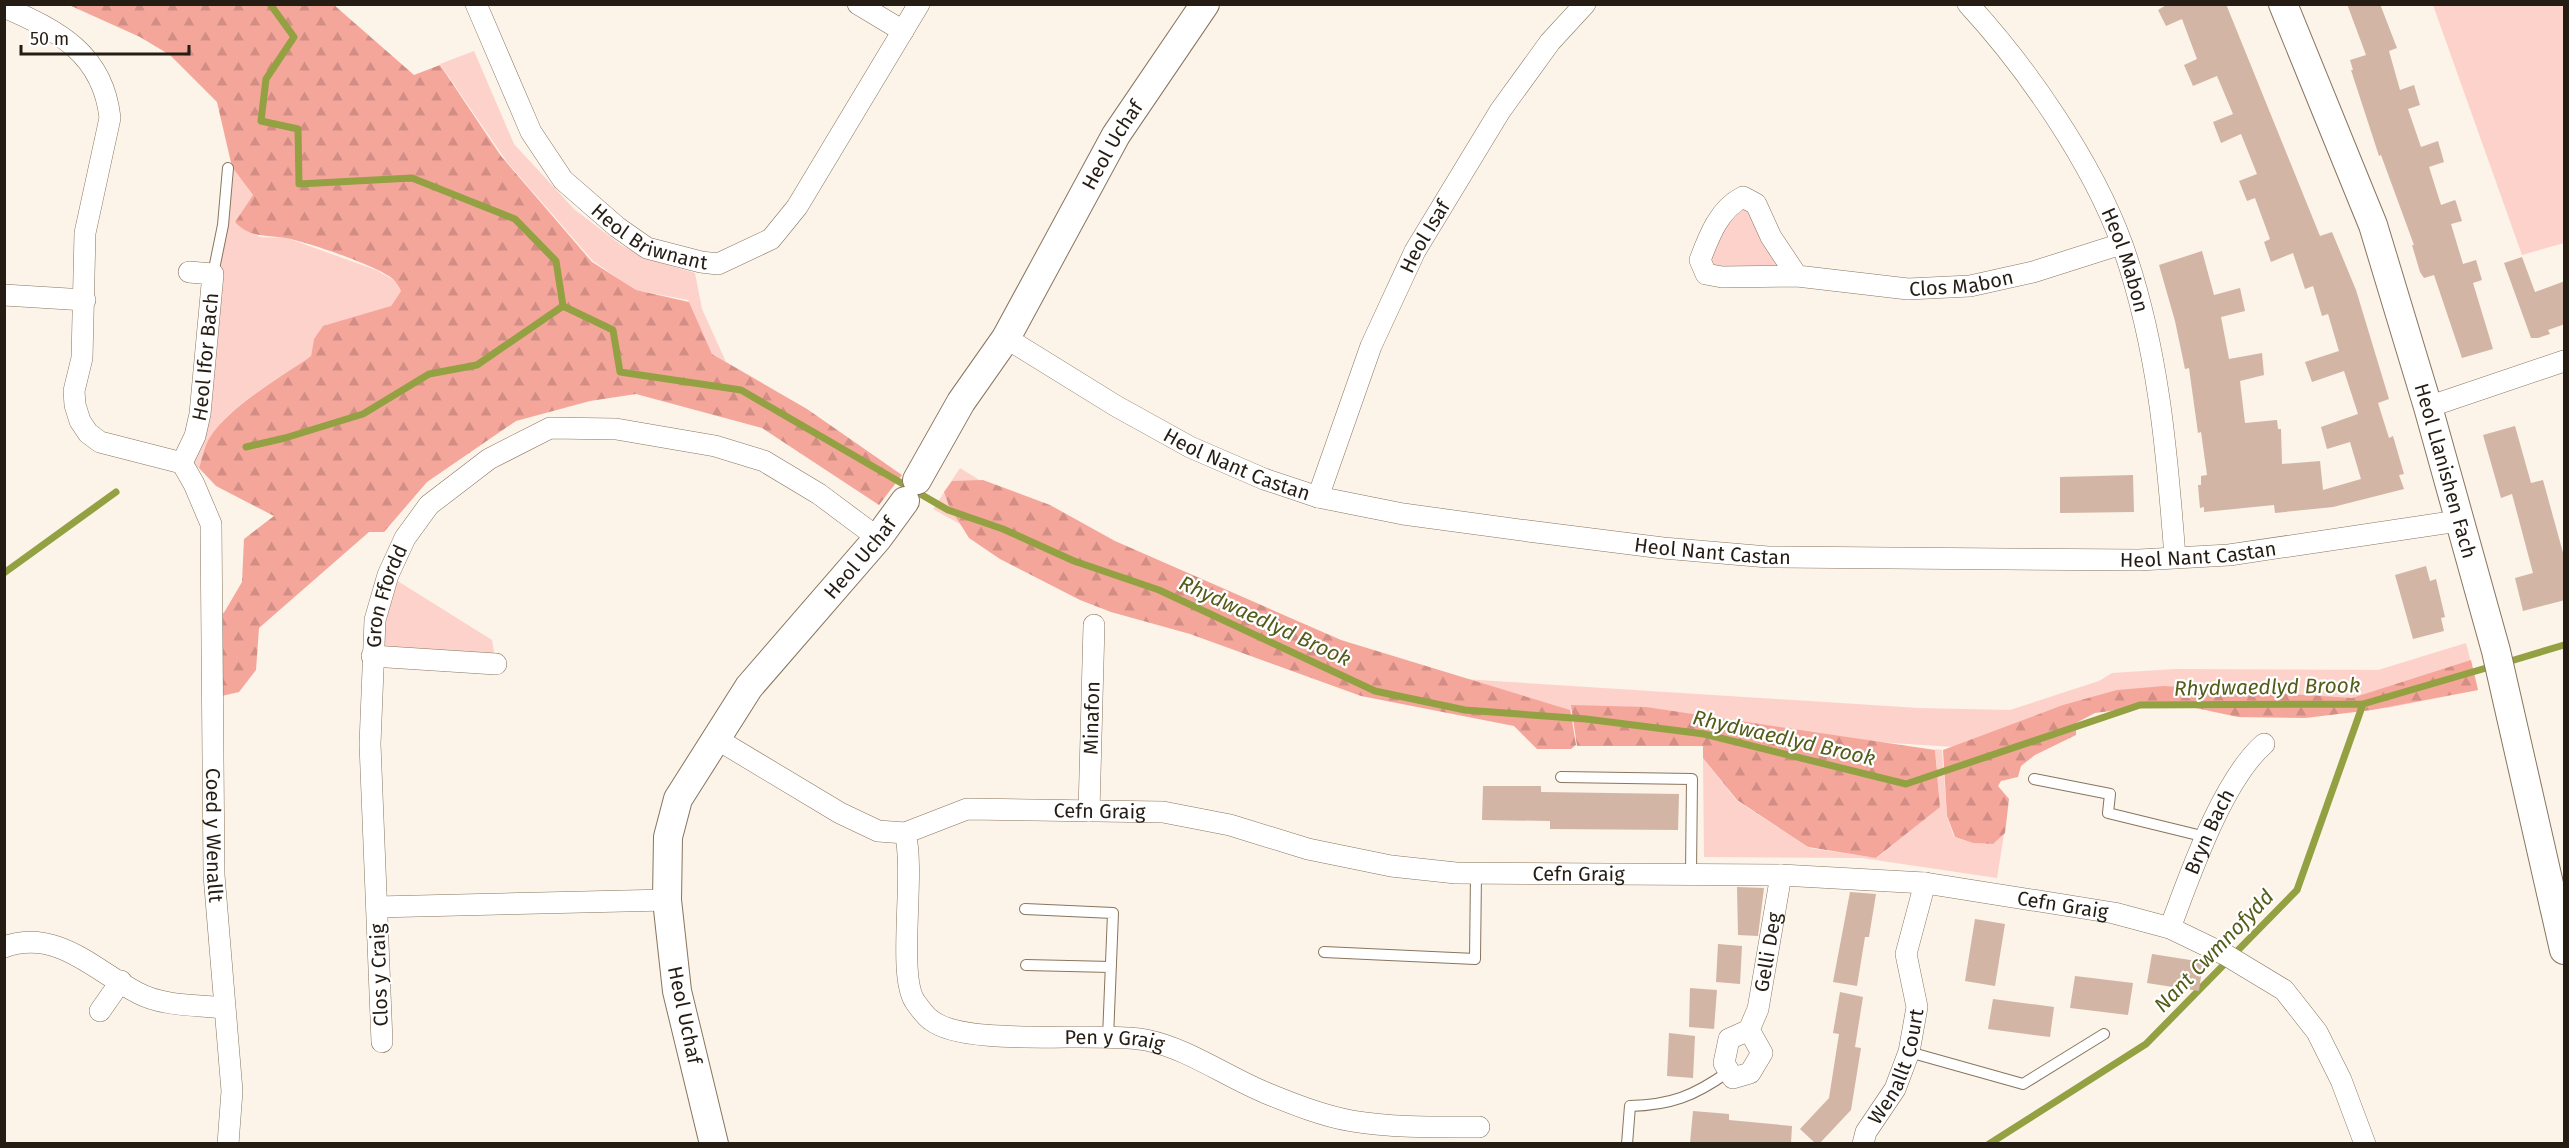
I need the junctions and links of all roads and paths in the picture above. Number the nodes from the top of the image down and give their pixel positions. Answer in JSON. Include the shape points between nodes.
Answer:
{"nodes":[{"id":1,"x":476,"y":4,"type":"edge"},
{"id":2,"x":858,"y":4,"type":"edge"},
{"id":3,"x":919,"y":4,"type":"edge"},
{"id":4,"x":1205,"y":4,"type":"edge"},
{"id":5,"x":1585,"y":4,"type":"edge"},
{"id":6,"x":1968,"y":4,"type":"edge"},
{"id":7,"x":2283,"y":4,"type":"edge"},
{"id":8,"x":4,"y":7,"type":"edge"},
{"id":9,"x":903,"y":31,"type":"junction"},
{"id":10,"x":228,"y":168,"type":"dead end"},
{"id":11,"x":2121,"y":244,"type":"junction"},
{"id":12,"x":189,"y":272,"type":"dead end"},
{"id":13,"x":213,"y":274,"type":"junction"},
{"id":14,"x":1797,"y":276,"type":"junction"},
{"id":15,"x":4,"y":295,"type":"edge"},
{"id":16,"x":85,"y":300,"type":"junction"},
{"id":17,"x":1006,"y":338,"type":"junction"},
{"id":18,"x":2565,"y":361,"type":"edge"},
{"id":19,"x":2428,"y":407,"type":"junction"},
{"id":20,"x":182,"y":463,"type":"junction"},
{"id":21,"x":1317,"y":496,"type":"junction"},
{"id":22,"x":2458,"y":521,"type":"junction"},
{"id":23,"x":878,"y":538,"type":"junction"},
{"id":24,"x":2175,"y":557,"type":"junction"},
{"id":25,"x":1094,"y":625,"type":"dead end"},
{"id":26,"x":372,"y":656,"type":"junction"},
{"id":27,"x":496,"y":664,"type":"dead end"},
{"id":28,"x":716,"y":738,"type":"junction"},
{"id":29,"x":2265,"y":744,"type":"dead end"},
{"id":30,"x":1561,"y":777,"type":"dead end"},
{"id":31,"x":2034,"y":778,"type":"dead end"},
{"id":32,"x":1089,"y":811,"type":"junction"},
{"id":33,"x":905,"y":832,"type":"junction"},
{"id":34,"x":2206,"y":837,"type":"junction"},
{"id":35,"x":1476,"y":873,"type":"junction"},
{"id":36,"x":1691,"y":873,"type":"junction"},
{"id":37,"x":1780,"y":874,"type":"junction"},
{"id":38,"x":1925,"y":883,"type":"junction"},
{"id":39,"x":667,"y":900,"type":"junction"},
{"id":40,"x":377,"y":907,"type":"junction"},
{"id":41,"x":1025,"y":909,"type":"dead end"},
{"id":42,"x":2170,"y":928,"type":"junction"},
{"id":43,"x":4,"y":947,"type":"edge"},
{"id":44,"x":2565,"y":950,"type":"edge"},
{"id":45,"x":1324,"y":952,"type":"dead end"},
{"id":46,"x":1026,"y":965,"type":"dead end"},
{"id":47,"x":1111,"y":967,"type":"junction"},
{"id":48,"x":121,"y":981,"type":"junction"},
{"id":49,"x":224,"y":1008,"type":"junction"},
{"id":50,"x":100,"y":1011,"type":"dead end"},
{"id":51,"x":1749,"y":1030,"type":"junction"},
{"id":52,"x":2104,"y":1034,"type":"dead end"},
{"id":53,"x":1108,"y":1038,"type":"junction"},
{"id":54,"x":381,"y":1042,"type":"dead end"},
{"id":55,"x":1909,"y":1052,"type":"junction"},
{"id":56,"x":1728,"y":1072,"type":"junction"},
{"id":57,"x":1479,"y":1128,"type":"dead end"},
{"id":58,"x":228,"y":1143,"type":"edge"},
{"id":59,"x":714,"y":1143,"type":"edge"},
{"id":60,"x":1627,"y":1143,"type":"edge"},
{"id":61,"x":1863,"y":1143,"type":"edge"},
{"id":62,"x":2365,"y":1143,"type":"edge"}],
"edges":[{"from":1,"to":9,"type":"street","name":"Heol Briwnant","via":[[531,132],[563,180],[647,248],[718,264],[771,239],[797,207]]},
{"from":2,"to":9,"type":"street"},
{"from":3,"to":9,"type":"street","name":"Heol Briwnant"},
{"from":4,"to":17,"type":"street","name":"Heol Uchaf","via":[[1116,135]]},
{"from":5,"to":21,"type":"street","name":"Heol Isaf","via":[[1550,42],[1500,111],[1415,251],[1371,346]]},
{"from":6,"to":11,"type":"street","name":"Heol Mabon","via":[[2026,73],[2057,121],[2102,197]]},
{"from":7,"to":19,"type":"street","name":"Heol Llanishen Fach","via":[[2373,225]]},
{"from":8,"to":16,"type":"street","via":[[66,40],[81,52],[106,88],[110,118],[85,233]]},
{"from":10,"to":13,"type":"lane","via":[[223,225]]},
{"from":11,"to":14,"type":"street","name":"Clos Mabon","via":[[2033,272],[1970,286],[1908,289]]},
{"from":11,"to":24,"type":"street","name":"Heol Mabon","via":[[2136,289],[2157,383],[2167,449]]},
{"from":12,"to":13,"type":"street","name":"Heol Ifor Bach"},
{"from":13,"to":20,"type":"street","name":"Heol Ifor Bach","via":[[200,414]]},
{"from":14,"to":14,"type":"street","name":"Clos Mabon","via":[[1706,274],[1700,260],[1710,233],[1731,203],[1743,197],[1756,204],[1771,237]]},
{"from":15,"to":16,"type":"street"},
{"from":16,"to":20,"type":"street","via":[[82,358],[74,391],[80,421],[100,442]]},
{"from":17,"to":21,"type":"street","name":"Heol Nant Castan","via":[[1190,447],[1264,479]]},
{"from":17,"to":23,"type":"street","name":"Heol Uchaf","via":[[961,402],[911,491]]},
{"from":18,"to":19,"type":"street"},
{"from":19,"to":22,"type":"street","name":"Heol Llanishen Fach"},
{"from":20,"to":49,"type":"street","name":"Coed y Wenallt","via":[[211,524],[214,875]]},
{"from":21,"to":24,"type":"street","name":"Heol Nant Castan","via":[[1403,514],[1517,530],[1767,557]]},
{"from":22,"to":24,"type":"street","name":"Heol Nant Castan","via":[[2229,555]]},
{"from":22,"to":44,"type":"street","name":"Heol Llanishen Fach","via":[[2496,651]]},
{"from":23,"to":26,"type":"street","name":"Gron Ffordd","via":[[819,494],[764,461],[715,446],[616,429],[550,428],[489,459],[429,505],[405,538],[388,575],[375,620]]},
{"from":23,"to":28,"type":"street","name":"Heol Uchaf","via":[[749,687]]},
{"from":25,"to":32,"type":"street","name":"Minafon"},
{"from":26,"to":27,"type":"street"},
{"from":26,"to":40,"type":"street","name":"Gron Ffordd","via":[[370,744]]},
{"from":28,"to":33,"type":"street","name":"Cefn Graig","via":[[840,813],[878,831]]},
{"from":28,"to":39,"type":"street","name":"Heol Uchaf","via":[[678,799],[668,837]]},
{"from":29,"to":34,"type":"street","name":"Bryn Bach","via":[[2253,754]]},
{"from":30,"to":36,"type":"lane","via":[[1692,778]]},
{"from":31,"to":34,"type":"lane","via":[[2110,794],[2108,813]]},
{"from":32,"to":33,"type":"street","name":"Cefn Graig","via":[[967,809]]},
{"from":32,"to":35,"type":"street","name":"Cefn Graig","via":[[1163,812],[1391,866]]},
{"from":33,"to":53,"type":"street","name":"Pen y Graig","via":[[910,851],[906,962],[914,999],[931,1020],[951,1029],[982,1033]]},
{"from":34,"to":42,"type":"street","name":"Bryn Bach"},
{"from":35,"to":36,"type":"street","name":"Cefn Graig"},
{"from":35,"to":45,"type":"lane","via":[[1475,959]]},
{"from":36,"to":37,"type":"street","name":"Cefn Graig"},
{"from":37,"to":38,"type":"street","name":"Cefn Graig"},
{"from":37,"to":51,"type":"street","name":"Gelli Deg","via":[[1758,1009]]},
{"from":38,"to":42,"type":"street","name":"Cefn Graig","via":[[2114,913]]},
{"from":38,"to":55,"type":"street","name":"Wenallt Court","via":[[1906,954],[1917,1007]]},
{"from":39,"to":40,"type":"street"},
{"from":39,"to":59,"type":"street","name":"Heol Uchaf","via":[[676,990]]},
{"from":40,"to":54,"type":"street","name":"Clos y Craig"},
{"from":41,"to":47,"type":"lane","via":[[1113,914]]},
{"from":42,"to":62,"type":"street","name":"Cefn Graig","via":[[2226,954],[2284,990],[2317,1032]]},
{"from":43,"to":48,"type":"street","via":[[35,942],[60,946]]},
{"from":46,"to":47,"type":"lane"},
{"from":47,"to":53,"type":"lane"},
{"from":48,"to":49,"type":"street","via":[[139,994],[164,1001]]},
{"from":48,"to":50,"type":"street"},
{"from":49,"to":58,"type":"street","name":"Coed y Wenallt","via":[[232,1091]]},
{"from":51,"to":56,"type":"street","via":[[1729,1039],[1724,1063]]},
{"from":51,"to":56,"type":"street","via":[[1762,1053],[1750,1073],[1733,1078]]},
{"from":52,"to":55,"type":"lane","via":[[2023,1084]]},
{"from":53,"to":57,"type":"street","name":"Pen y Graig","via":[[1144,1040],[1180,1050],[1266,1093],[1350,1121]]},
{"from":55,"to":61,"type":"street","name":"Wenallt Court","via":[[1895,1089],[1866,1132]]},
{"from":56,"to":60,"type":"lane","via":[[1700,1092],[1660,1106],[1630,1106]]}]}
